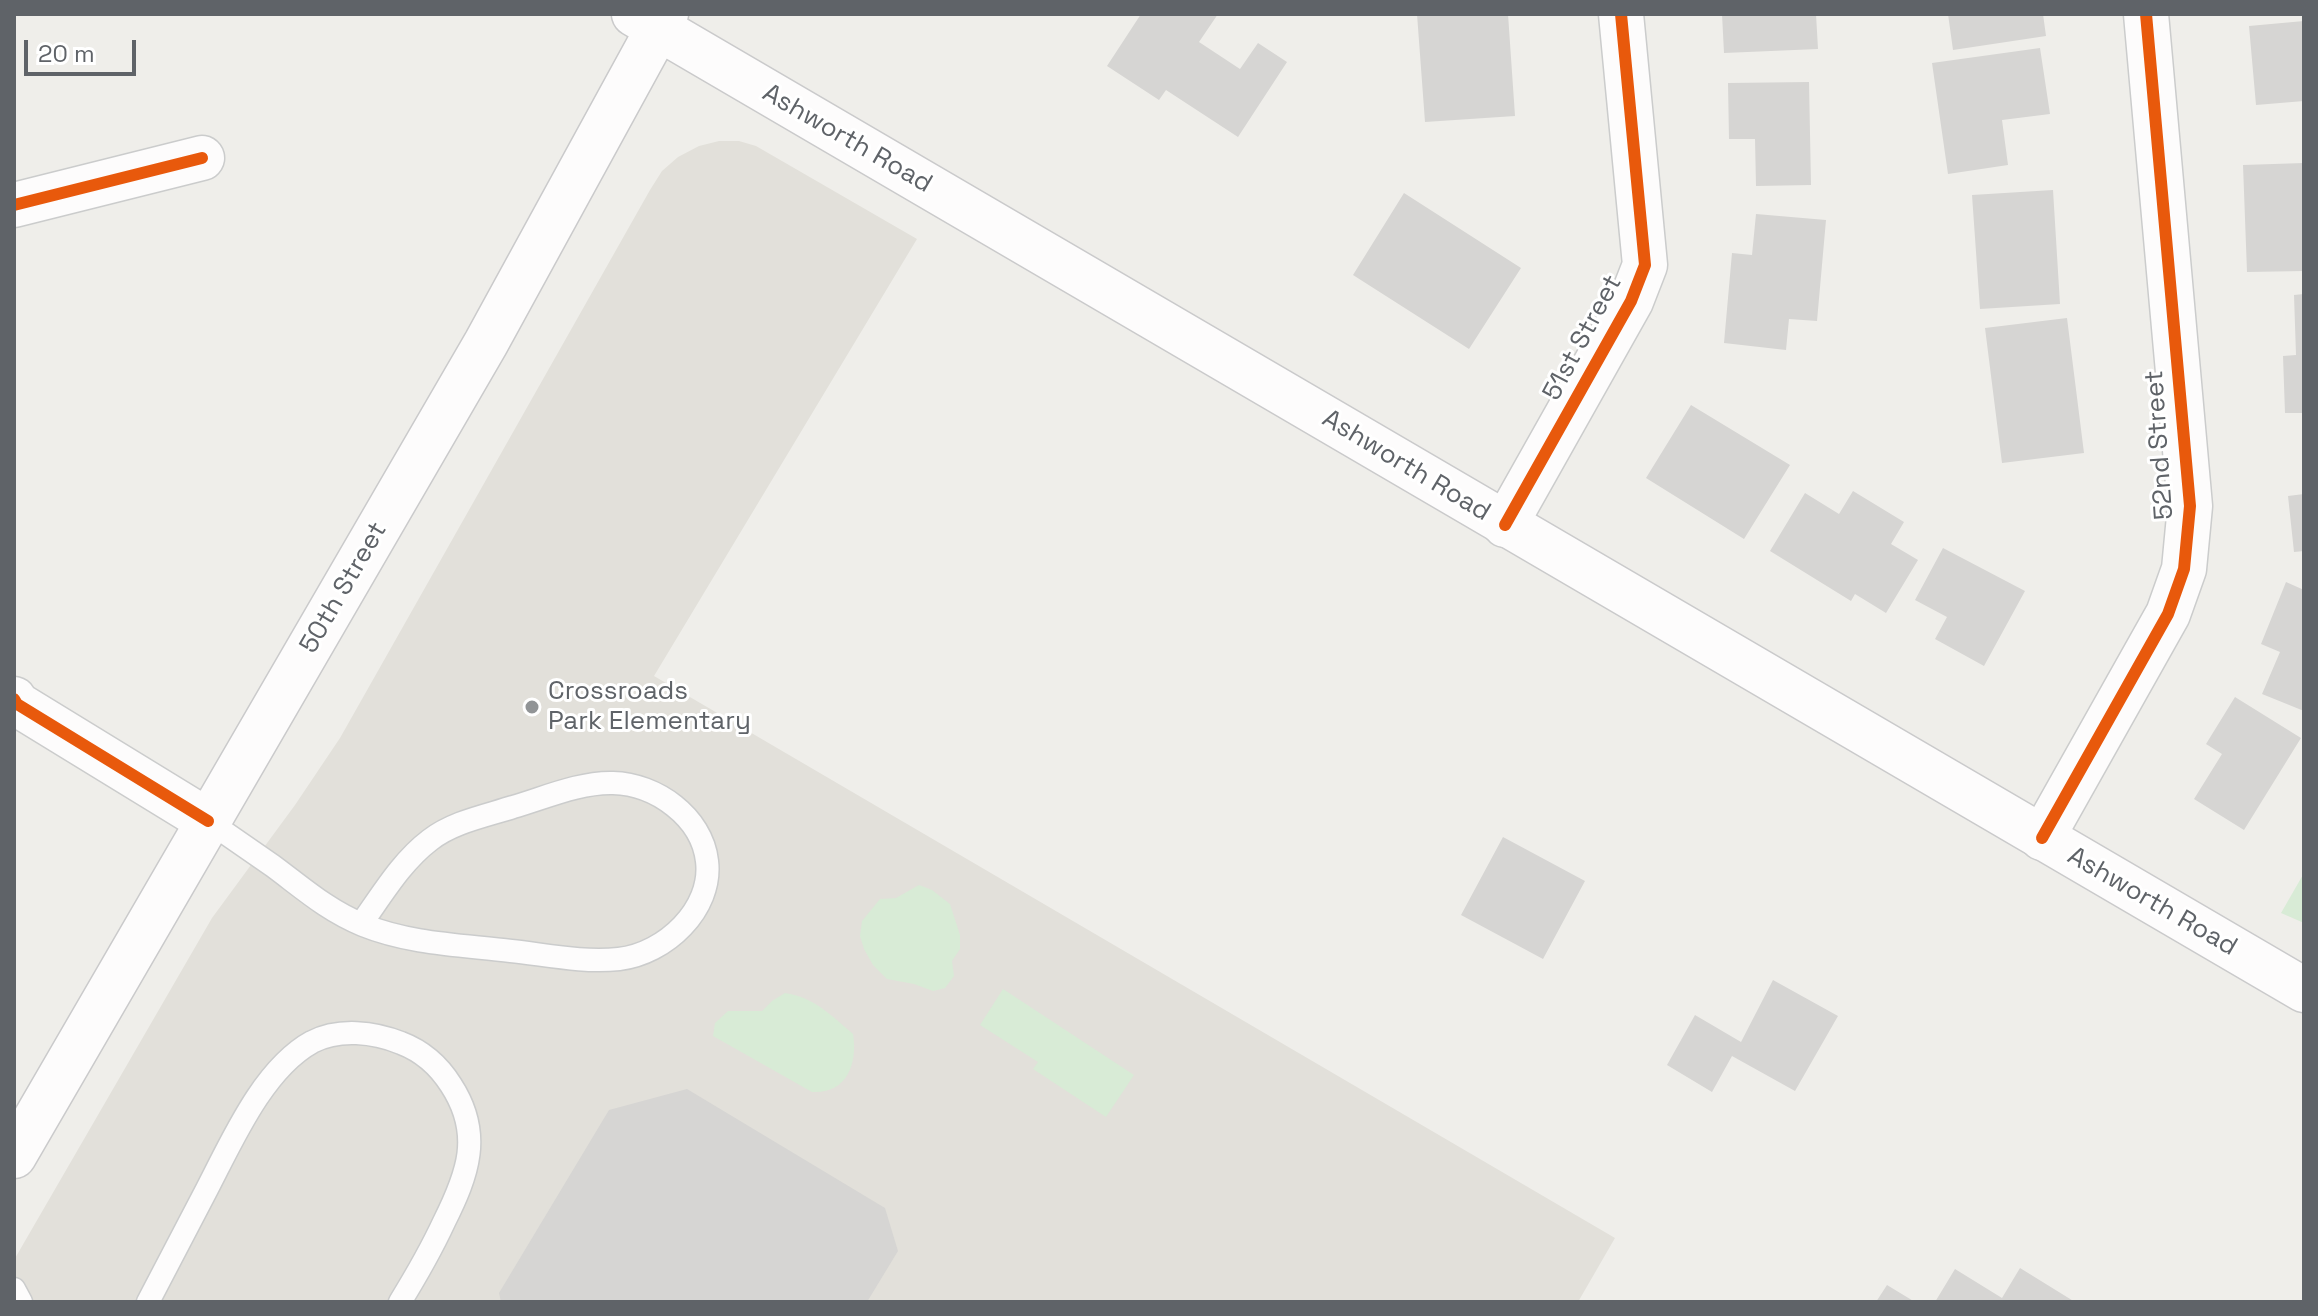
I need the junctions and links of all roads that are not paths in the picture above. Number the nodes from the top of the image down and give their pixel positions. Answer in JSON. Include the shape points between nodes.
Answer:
{"nodes":[{"id":1,"x":1621,"y":14,"type":"edge"},
{"id":2,"x":2146,"y":14,"type":"edge"},
{"id":3,"x":653,"y":19,"type":"edge"},
{"id":4,"x":202,"y":158,"type":"dead end"},
{"id":5,"x":14,"y":205,"type":"edge"},
{"id":6,"x":1505,"y":525,"type":"junction"},
{"id":7,"x":14,"y":699,"type":"edge"},
{"id":8,"x":208,"y":821,"type":"junction"},
{"id":9,"x":2042,"y":838,"type":"junction"},
{"id":10,"x":361,"y":924,"type":"junction"},
{"id":11,"x":2304,"y":990,"type":"edge"},
{"id":12,"x":14,"y":1156,"type":"edge"},
{"id":13,"x":14,"y":1289,"type":"edge"},
{"id":14,"x":148,"y":1298,"type":"edge"},
{"id":15,"x":21,"y":1302,"type":"edge"},
{"id":16,"x":400,"y":1302,"type":"edge"}],
"edges":[{"from":1,"to":6,"type":"main road","name":"51st Street","via":[[1645,265],[1631,301]]},
{"from":2,"to":9,"type":"main road","name":"52nd Street","via":[[2190,506],[2184,569],[2168,614]]},
{"from":3,"to":6,"type":"main road","name":"Ashworth Road"},
{"from":3,"to":8,"type":"main road","name":"50th Street","via":[[486,343]]},
{"from":4,"to":5,"type":"main road"},
{"from":6,"to":9,"type":"main road","name":"Ashworth Road"},
{"from":7,"to":8,"type":"main road"},
{"from":8,"to":10,"type":"lane","via":[[326,907]]},
{"from":8,"to":12,"type":"main road","name":"50th Street"},
{"from":9,"to":11,"type":"main road","name":"Ashworth Road"},
{"from":10,"to":10,"type":"lane","via":[[419,940],[586,960],[621,959],[647,952],[677,931],[706,888],[707,861],[690,820],[657,795],[612,782],[581,787],[456,825],[430,840],[399,870]]},
{"from":13,"to":15,"type":"lane"},
{"from":14,"to":16,"type":"lane","via":[[271,1079],[313,1042],[360,1032],[404,1044],[444,1073],[466,1114],[470,1137],[461,1188]]}]}
